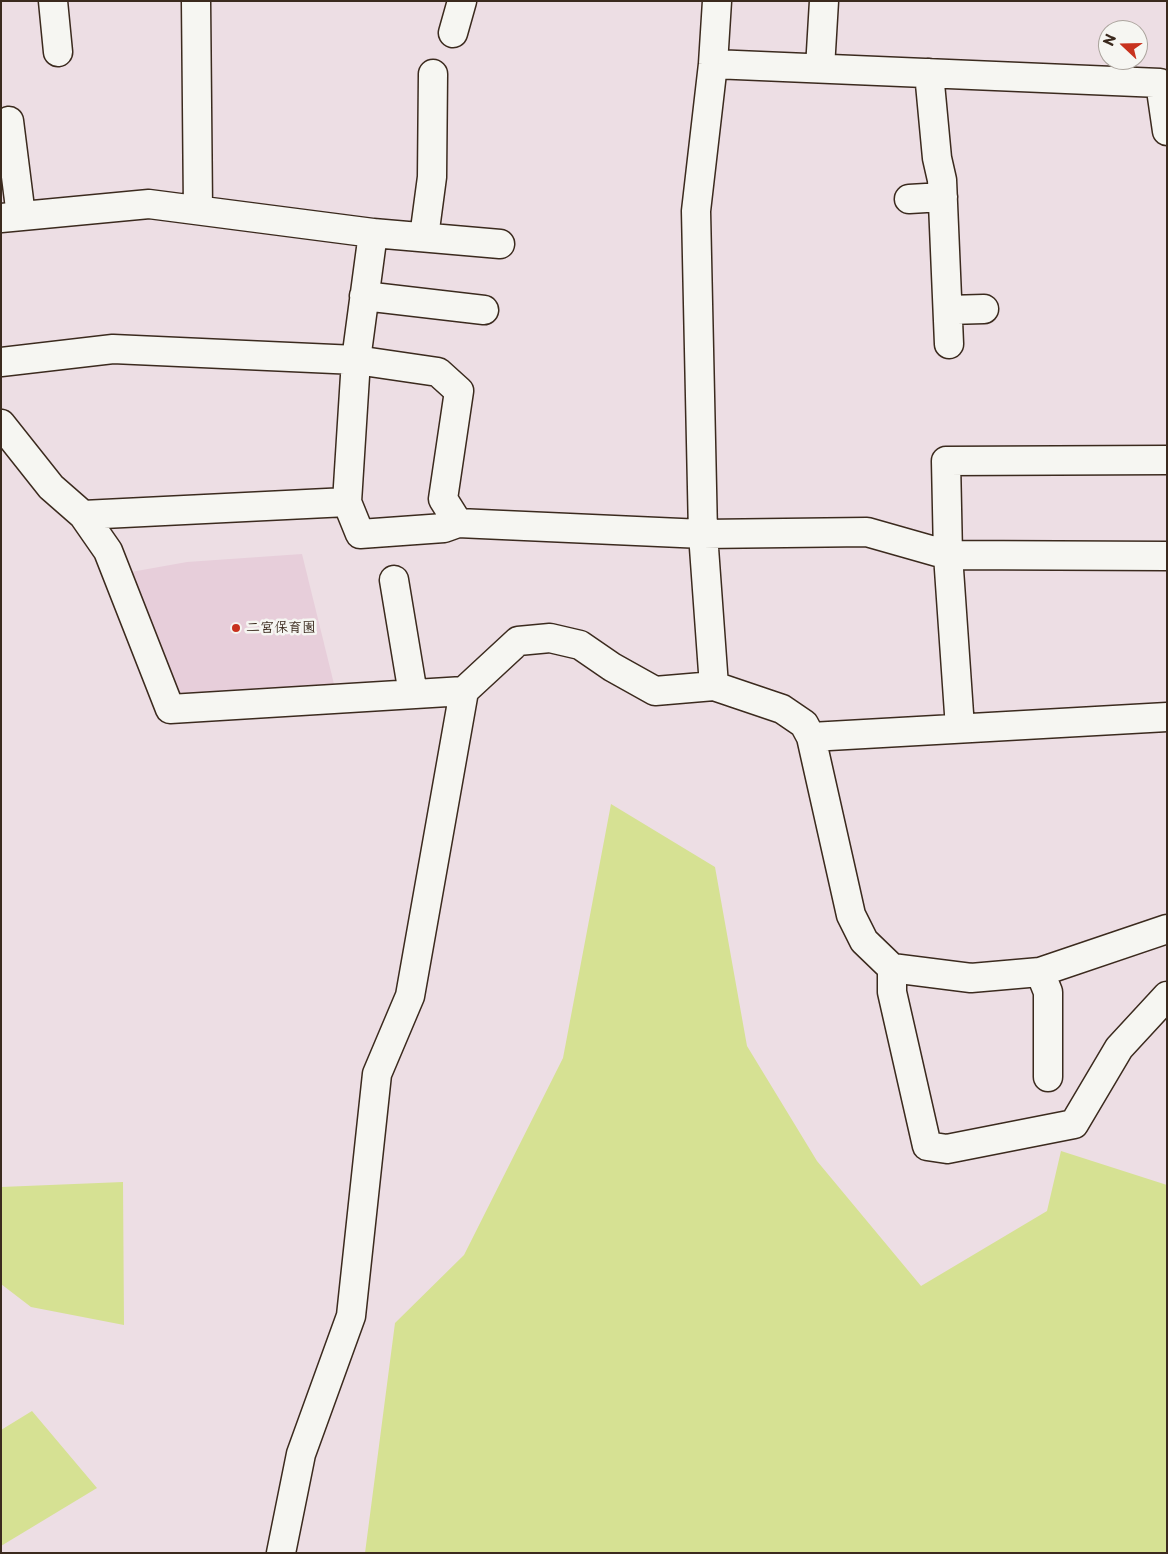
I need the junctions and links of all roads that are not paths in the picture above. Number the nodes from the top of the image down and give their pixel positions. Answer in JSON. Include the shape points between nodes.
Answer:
{"nodes":[{"id":1,"x":53,"y":1,"type":"edge"},
{"id":2,"x":196,"y":1,"type":"edge"},
{"id":3,"x":462,"y":1,"type":"edge"},
{"id":4,"x":717,"y":1,"type":"edge"},
{"id":5,"x":824,"y":1,"type":"edge"},
{"id":6,"x":453,"y":33,"type":"dead end"},
{"id":7,"x":58,"y":52,"type":"dead end"},
{"id":8,"x":713,"y":64,"type":"junction"},
{"id":9,"x":820,"y":68,"type":"junction"},
{"id":10,"x":929,"y":73,"type":"junction"},
{"id":11,"x":433,"y":74,"type":"dead end"},
{"id":12,"x":9,"y":121,"type":"dead end"},
{"id":13,"x":1167,"y":131,"type":"edge"},
{"id":14,"x":943,"y":197,"type":"junction"},
{"id":15,"x":909,"y":199,"type":"dead end"},
{"id":16,"x":198,"y":208,"type":"junction"},
{"id":17,"x":11,"y":217,"type":"edge"},
{"id":18,"x":373,"y":233,"type":"junction"},
{"id":19,"x":424,"y":237,"type":"junction"},
{"id":20,"x":500,"y":244,"type":"dead end"},
{"id":21,"x":364,"y":296,"type":"junction"},
{"id":22,"x":984,"y":309,"type":"dead end"},
{"id":23,"x":484,"y":310,"type":"dead end"},
{"id":24,"x":948,"y":310,"type":"junction"},
{"id":25,"x":949,"y":344,"type":"dead end"},
{"id":26,"x":356,"y":360,"type":"junction"},
{"id":27,"x":1,"y":362,"type":"edge"},
{"id":28,"x":1,"y":424,"type":"edge"},
{"id":29,"x":1167,"y":460,"type":"edge"},
{"id":30,"x":347,"y":502,"type":"junction"},
{"id":31,"x":83,"y":515,"type":"junction"},
{"id":32,"x":458,"y":523,"type":"junction"},
{"id":33,"x":704,"y":534,"type":"junction"},
{"id":34,"x":948,"y":556,"type":"junction"},
{"id":35,"x":1167,"y":556,"type":"edge"},
{"id":36,"x":394,"y":580,"type":"dead end"},
{"id":37,"x":714,"y":686,"type":"junction"},
{"id":38,"x":464,"y":691,"type":"junction"},
{"id":39,"x":413,"y":694,"type":"junction"},
{"id":40,"x":1167,"y":717,"type":"edge"},
{"id":41,"x":960,"y":728,"type":"junction"},
{"id":42,"x":811,"y":737,"type":"junction"},
{"id":43,"x":1167,"y":929,"type":"edge"},
{"id":44,"x":892,"y":968,"type":"junction"},
{"id":45,"x":1040,"y":972,"type":"junction"},
{"id":46,"x":1167,"y":996,"type":"edge"},
{"id":47,"x":1048,"y":1077,"type":"dead end"},
{"id":48,"x":282,"y":1553,"type":"edge"}],
"edges":[{"from":1,"to":7,"type":"street"},
{"from":2,"to":16,"type":"street"},
{"from":3,"to":6,"type":"street"},
{"from":4,"to":8,"type":"street"},
{"from":5,"to":9,"type":"street"},
{"from":8,"to":9,"type":"street"},
{"from":8,"to":33,"type":"street","via":[[696,211]]},
{"from":9,"to":10,"type":"street"},
{"from":10,"to":13,"type":"street","via":[[1160,83]]},
{"from":10,"to":14,"type":"street"},
{"from":11,"to":19,"type":"street","via":[[432,177]]},
{"from":12,"to":17,"type":"street"},
{"from":14,"to":15,"type":"street"},
{"from":14,"to":24,"type":"street"},
{"from":16,"to":17,"type":"street","via":[[149,204]]},
{"from":16,"to":18,"type":"street"},
{"from":18,"to":19,"type":"street"},
{"from":18,"to":21,"type":"street"},
{"from":19,"to":20,"type":"street"},
{"from":21,"to":23,"type":"street"},
{"from":21,"to":26,"type":"street"},
{"from":22,"to":24,"type":"street"},
{"from":24,"to":25,"type":"street"},
{"from":26,"to":27,"type":"street","via":[[113,349]]},
{"from":26,"to":30,"type":"street"},
{"from":26,"to":32,"type":"street","via":[[438,372],[459,391],[442,499]]},
{"from":28,"to":31,"type":"street","via":[[51,486]]},
{"from":29,"to":34,"type":"street","via":[[946,461]]},
{"from":30,"to":31,"type":"street"},
{"from":30,"to":32,"type":"street","via":[[360,534],[444,528]]},
{"from":31,"to":39,"type":"street","via":[[108,551],[170,709]]},
{"from":32,"to":33,"type":"street"},
{"from":33,"to":34,"type":"street","via":[[867,532]]},
{"from":33,"to":37,"type":"street"},
{"from":34,"to":35,"type":"street"},
{"from":34,"to":41,"type":"street"},
{"from":36,"to":39,"type":"street"},
{"from":37,"to":38,"type":"street","via":[[655,691],[580,645],[550,638],[518,641]]},
{"from":37,"to":42,"type":"street","via":[[782,709],[804,724]]},
{"from":38,"to":39,"type":"street"},
{"from":38,"to":48,"type":"street","via":[[410,996],[377,1074],[351,1316],[301,1454]]},
{"from":40,"to":41,"type":"street"},
{"from":41,"to":42,"type":"street"},
{"from":42,"to":44,"type":"street","via":[[850,915],[864,941]]},
{"from":43,"to":45,"type":"street"},
{"from":44,"to":45,"type":"street","via":[[970,978]]},
{"from":44,"to":46,"type":"street","via":[[892,992],[927,1146],[947,1149],[1074,1124],[1119,1048]]},
{"from":45,"to":47,"type":"street","via":[[1048,992]]}]}
